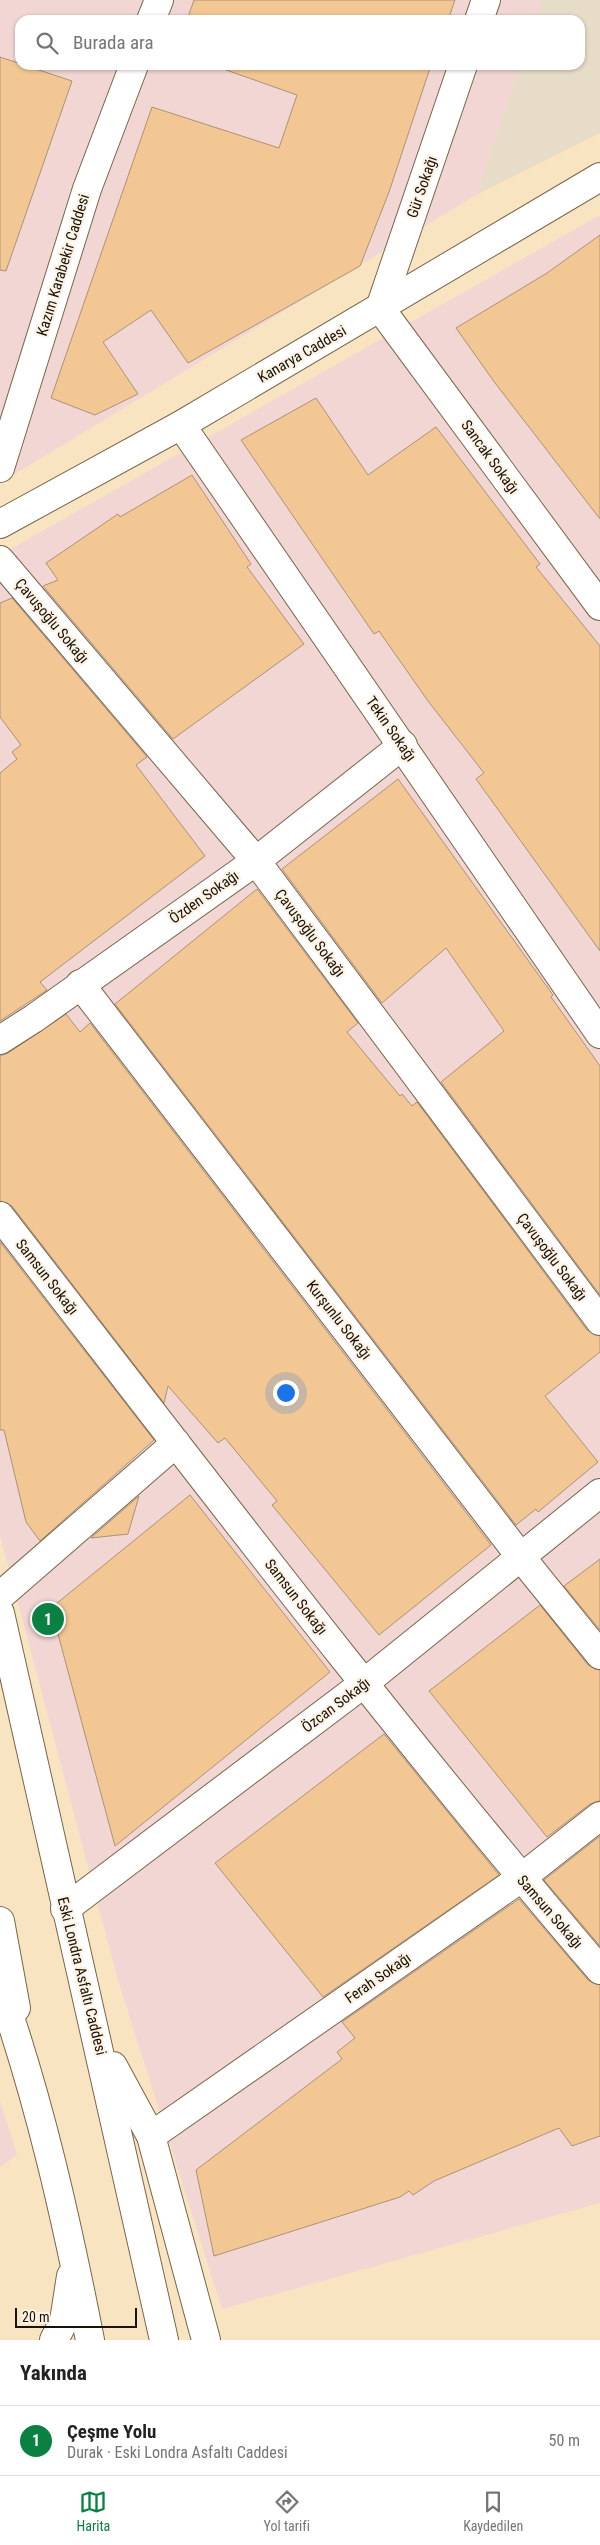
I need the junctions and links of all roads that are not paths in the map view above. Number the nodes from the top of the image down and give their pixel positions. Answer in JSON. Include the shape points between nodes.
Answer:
{"nodes":[{"id":1,"x":159,"y":0,"type":"edge"},
{"id":2,"x":486,"y":0,"type":"edge"},
{"id":3,"x":154,"y":15,"type":"edge"},
{"id":4,"x":481,"y":15,"type":"edge"},
{"id":5,"x":132,"y":70,"type":"edge"},
{"id":6,"x":461,"y":70,"type":"edge"},
{"id":7,"x":600,"y":177,"type":"edge"},
{"id":8,"x":380,"y":308,"type":"junction"},
{"id":9,"x":181,"y":426,"type":"junction"},
{"id":10,"x":0,"y":468,"type":"edge"},
{"id":11,"x":0,"y":524,"type":"edge"},
{"id":12,"x":0,"y":560,"type":"edge"},
{"id":13,"x":600,"y":606,"type":"edge"},
{"id":14,"x":402,"y":745,"type":"junction"},
{"id":15,"x":256,"y":860,"type":"junction"},
{"id":16,"x":80,"y":984,"type":"junction"},
{"id":17,"x":600,"y":1034,"type":"edge"},
{"id":18,"x":0,"y":1040,"type":"edge"},
{"id":19,"x":0,"y":1216,"type":"edge"},
{"id":20,"x":600,"y":1321,"type":"edge"},
{"id":21,"x":176,"y":1443,"type":"junction"},
{"id":22,"x":600,"y":1493,"type":"edge"},
{"id":23,"x":520,"y":1556,"type":"junction"},
{"id":24,"x":0,"y":1596,"type":"edge"},
{"id":25,"x":0,"y":1612,"type":"edge"},
{"id":26,"x":600,"y":1655,"type":"edge"},
{"id":27,"x":363,"y":1684,"type":"junction"},
{"id":28,"x":600,"y":1816,"type":"edge"},
{"id":29,"x":521,"y":1878,"type":"junction"},
{"id":30,"x":66,"y":1909,"type":"junction"},
{"id":31,"x":0,"y":1921,"type":"edge"},
{"id":32,"x":600,"y":1970,"type":"edge"},
{"id":33,"x":0,"y":1988,"type":"edge"},
{"id":34,"x":98,"y":2040,"type":"junction"},
{"id":35,"x":28,"y":2074,"type":"junction"},
{"id":36,"x":152,"y":2136,"type":"junction"},
{"id":37,"x":74,"y":2257,"type":"junction"},
{"id":38,"x":54,"y":2340,"type":"edge"},
{"id":39,"x":90,"y":2340,"type":"edge"},
{"id":40,"x":164,"y":2340,"type":"edge"},
{"id":41,"x":206,"y":2340,"type":"edge"}],
"edges":[{"from":1,"to":3,"type":"street"},
{"from":2,"to":4,"type":"street"},
{"from":5,"to":10,"type":"street","name":"Kazım Karabekir Caddesi","via":[[87,189]]},
{"from":6,"to":8,"type":"street","name":"Gür Sokağı"},
{"from":7,"to":8,"type":"street","name":"Kanarya Caddesi"},
{"from":8,"to":9,"type":"street","name":"Kanarya Caddesi"},
{"from":8,"to":13,"type":"street","name":"Sancak Sokağı"},
{"from":9,"to":11,"type":"street","name":"Kanarya Caddesi"},
{"from":9,"to":14,"type":"street","name":"Tekin Sokağı"},
{"from":12,"to":15,"type":"street","name":"Çavuşoğlu Sokağı"},
{"from":14,"to":15,"type":"street","name":"Özden Sokağı"},
{"from":14,"to":17,"type":"street","name":"Tekin Sokağı"},
{"from":15,"to":16,"type":"street","name":"Özden Sokağı"},
{"from":15,"to":20,"type":"street","name":"Çavuşoğlu Sokağı"},
{"from":16,"to":18,"type":"street","name":"Özden Sokağı"},
{"from":16,"to":23,"type":"street","name":"Kurşunlu Sokağı"},
{"from":19,"to":21,"type":"street","name":"Samsun Sokağı"},
{"from":21,"to":24,"type":"street"},
{"from":21,"to":27,"type":"street","name":"Samsun Sokağı"},
{"from":22,"to":23,"type":"street","name":"Özcan Sokağı"},
{"from":23,"to":26,"type":"street","name":"Kurşunlu Sokağı"},
{"from":23,"to":27,"type":"street","name":"Özcan Sokağı"},
{"from":25,"to":30,"type":"street","name":"Eski Londra Asfaltı Caddesi"},
{"from":27,"to":29,"type":"street","name":"Samsun Sokağı"},
{"from":27,"to":30,"type":"street","name":"Özcan Sokağı"},
{"from":28,"to":29,"type":"street","name":"Ferah Sokağı"},
{"from":29,"to":32,"type":"street","name":"Samsun Sokağı"},
{"from":29,"to":36,"type":"street","name":"Ferah Sokağı"},
{"from":30,"to":34,"type":"street","name":"Eski Londra Asfaltı Caddesi"},
{"from":31,"to":35,"type":"street"},
{"from":33,"to":35,"type":"street"},
{"from":34,"to":36,"type":"street"},
{"from":34,"to":40,"type":"street","name":"Eski Londra Asfaltı Caddesi"},
{"from":35,"to":37,"type":"street"},
{"from":36,"to":41,"type":"street"},
{"from":37,"to":38,"type":"street","via":[[64,2321]]},
{"from":37,"to":39,"type":"street"}]}
